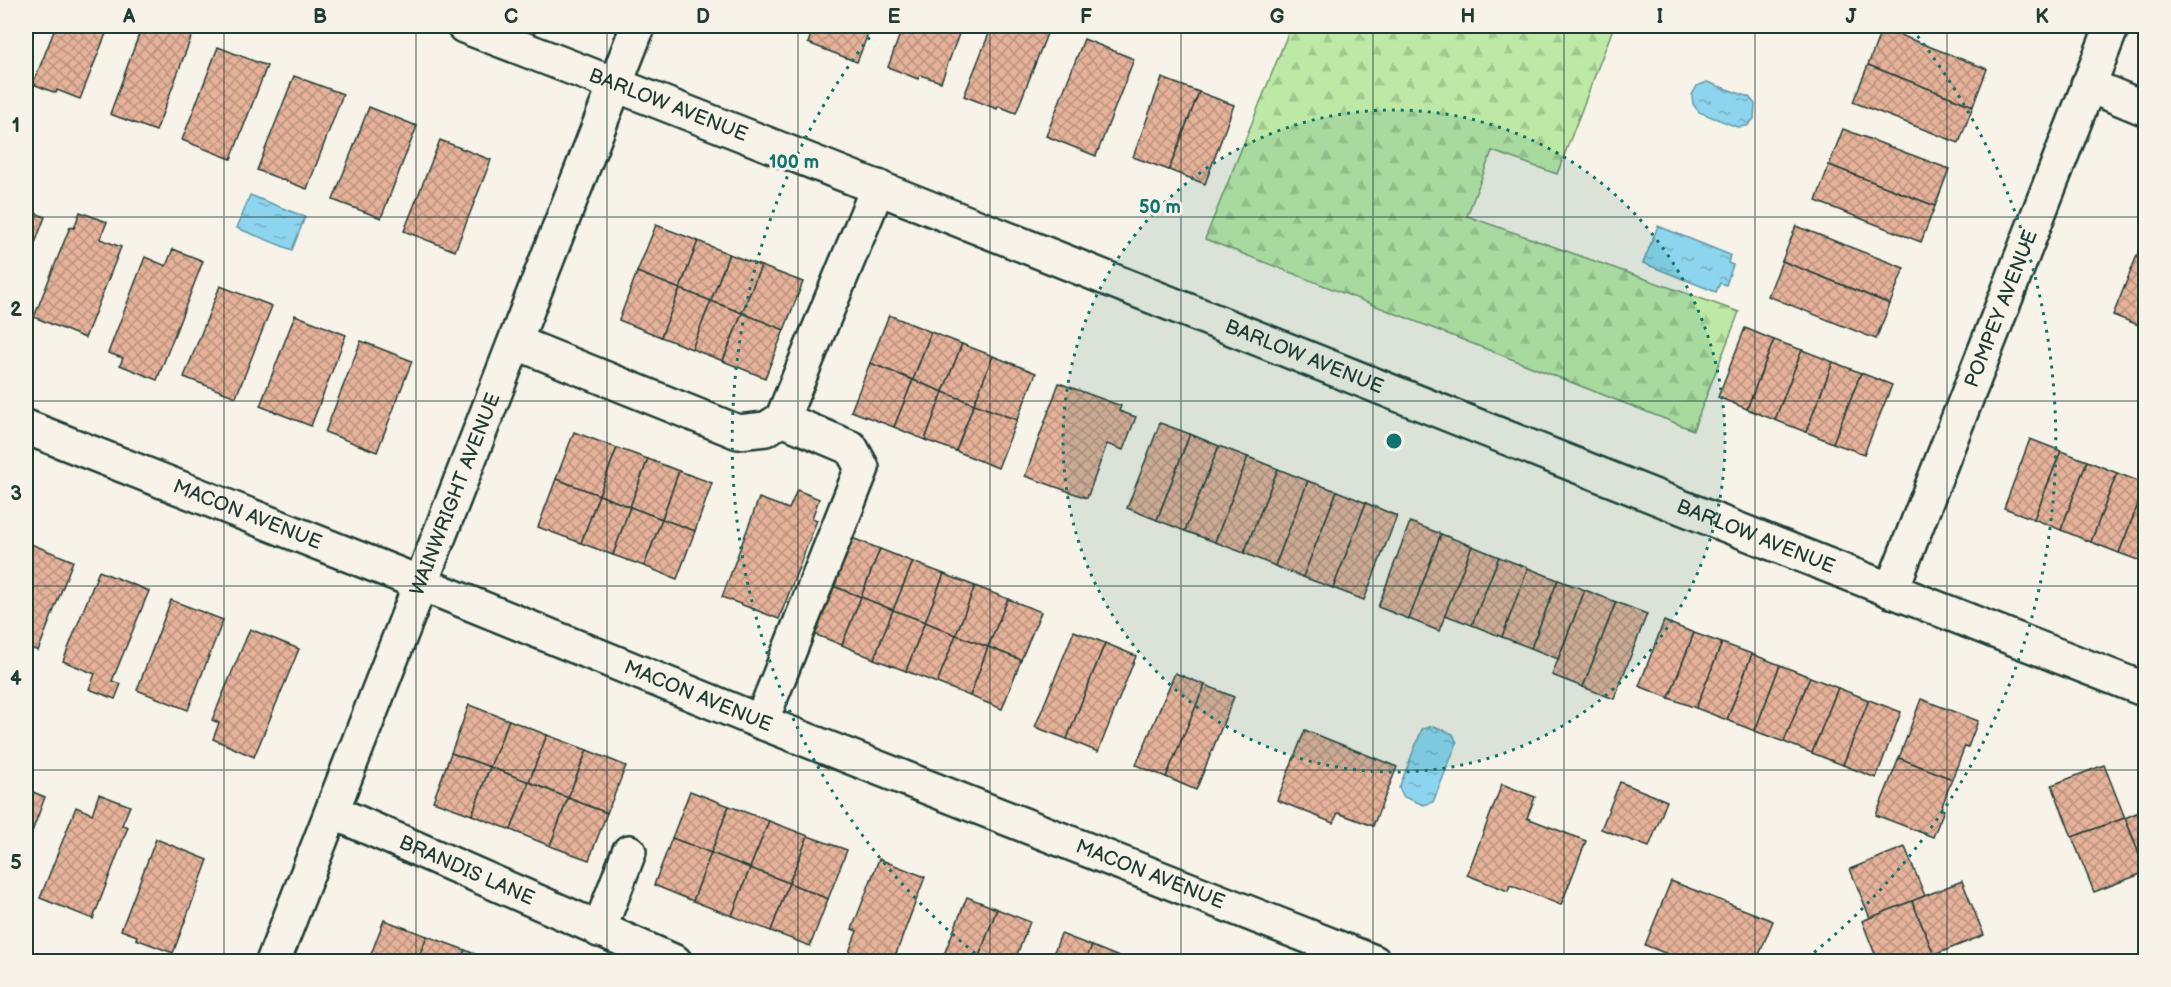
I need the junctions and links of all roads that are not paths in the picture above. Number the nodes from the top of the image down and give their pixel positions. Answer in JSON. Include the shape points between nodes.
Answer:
{"nodes":[{"id":1,"x":464,"y":26,"type":"edge"},
{"id":2,"x":638,"y":26,"type":"edge"},
{"id":3,"x":2112,"y":26,"type":"edge"},
{"id":4,"x":616,"y":84,"type":"junction"},
{"id":5,"x":2088,"y":85,"type":"junction"},
{"id":6,"x":2145,"y":108,"type":"edge"},
{"id":7,"x":878,"y":188,"type":"junction"},
{"id":8,"x":515,"y":342,"type":"junction"},
{"id":9,"x":782,"y":419,"type":"junction"},
{"id":10,"x":26,"y":427,"type":"edge"},
{"id":11,"x":420,"y":583,"type":"junction"},
{"id":12,"x":1891,"y":591,"type":"junction"},
{"id":13,"x":2145,"y":690,"type":"edge"},
{"id":14,"x":761,"y":722,"type":"junction"},
{"id":15,"x":333,"y":812,"type":"junction"},
{"id":16,"x":630,"y":852,"type":"dead end"},
{"id":17,"x":599,"y":930,"type":"junction"},
{"id":18,"x":672,"y":961,"type":"edge"},
{"id":19,"x":273,"y":962,"type":"edge"},
{"id":20,"x":1374,"y":962,"type":"edge"}],
"edges":[{"from":1,"to":4,"type":"street","name":"BARLOW AVENUE"},
{"from":2,"to":4,"type":"street","name":"WAINWRIGHT AVENUE"},
{"from":3,"to":5,"type":"street","name":"POMPEY AVENUE"},
{"from":4,"to":7,"type":"street","name":"BARLOW AVENUE"},
{"from":4,"to":8,"type":"street","name":"WAINWRIGHT AVENUE"},
{"from":5,"to":6,"type":"street"},
{"from":5,"to":12,"type":"street","name":"POMPEY AVENUE"},
{"from":7,"to":9,"type":"street"},
{"from":7,"to":12,"type":"street","name":"BARLOW AVENUE"},
{"from":8,"to":9,"type":"street","via":[[738,432],[766,429]]},
{"from":8,"to":11,"type":"street","name":"WAINWRIGHT AVENUE"},
{"from":9,"to":14,"type":"street","via":[[851,448],[862,468]]},
{"from":10,"to":11,"type":"street","name":"MACON AVENUE"},
{"from":11,"to":14,"type":"street","name":"MACON AVENUE"},
{"from":11,"to":15,"type":"street","name":"WAINWRIGHT AVENUE"},
{"from":12,"to":13,"type":"street","name":"BARLOW AVENUE"},
{"from":14,"to":20,"type":"street","name":"MACON AVENUE"},
{"from":15,"to":17,"type":"street","name":"BRANDIS LANE"},
{"from":15,"to":19,"type":"street","name":"WAINWRIGHT AVENUE"},
{"from":16,"to":17,"type":"street"},
{"from":17,"to":18,"type":"street","name":"BRANDIS LANE"}]}
